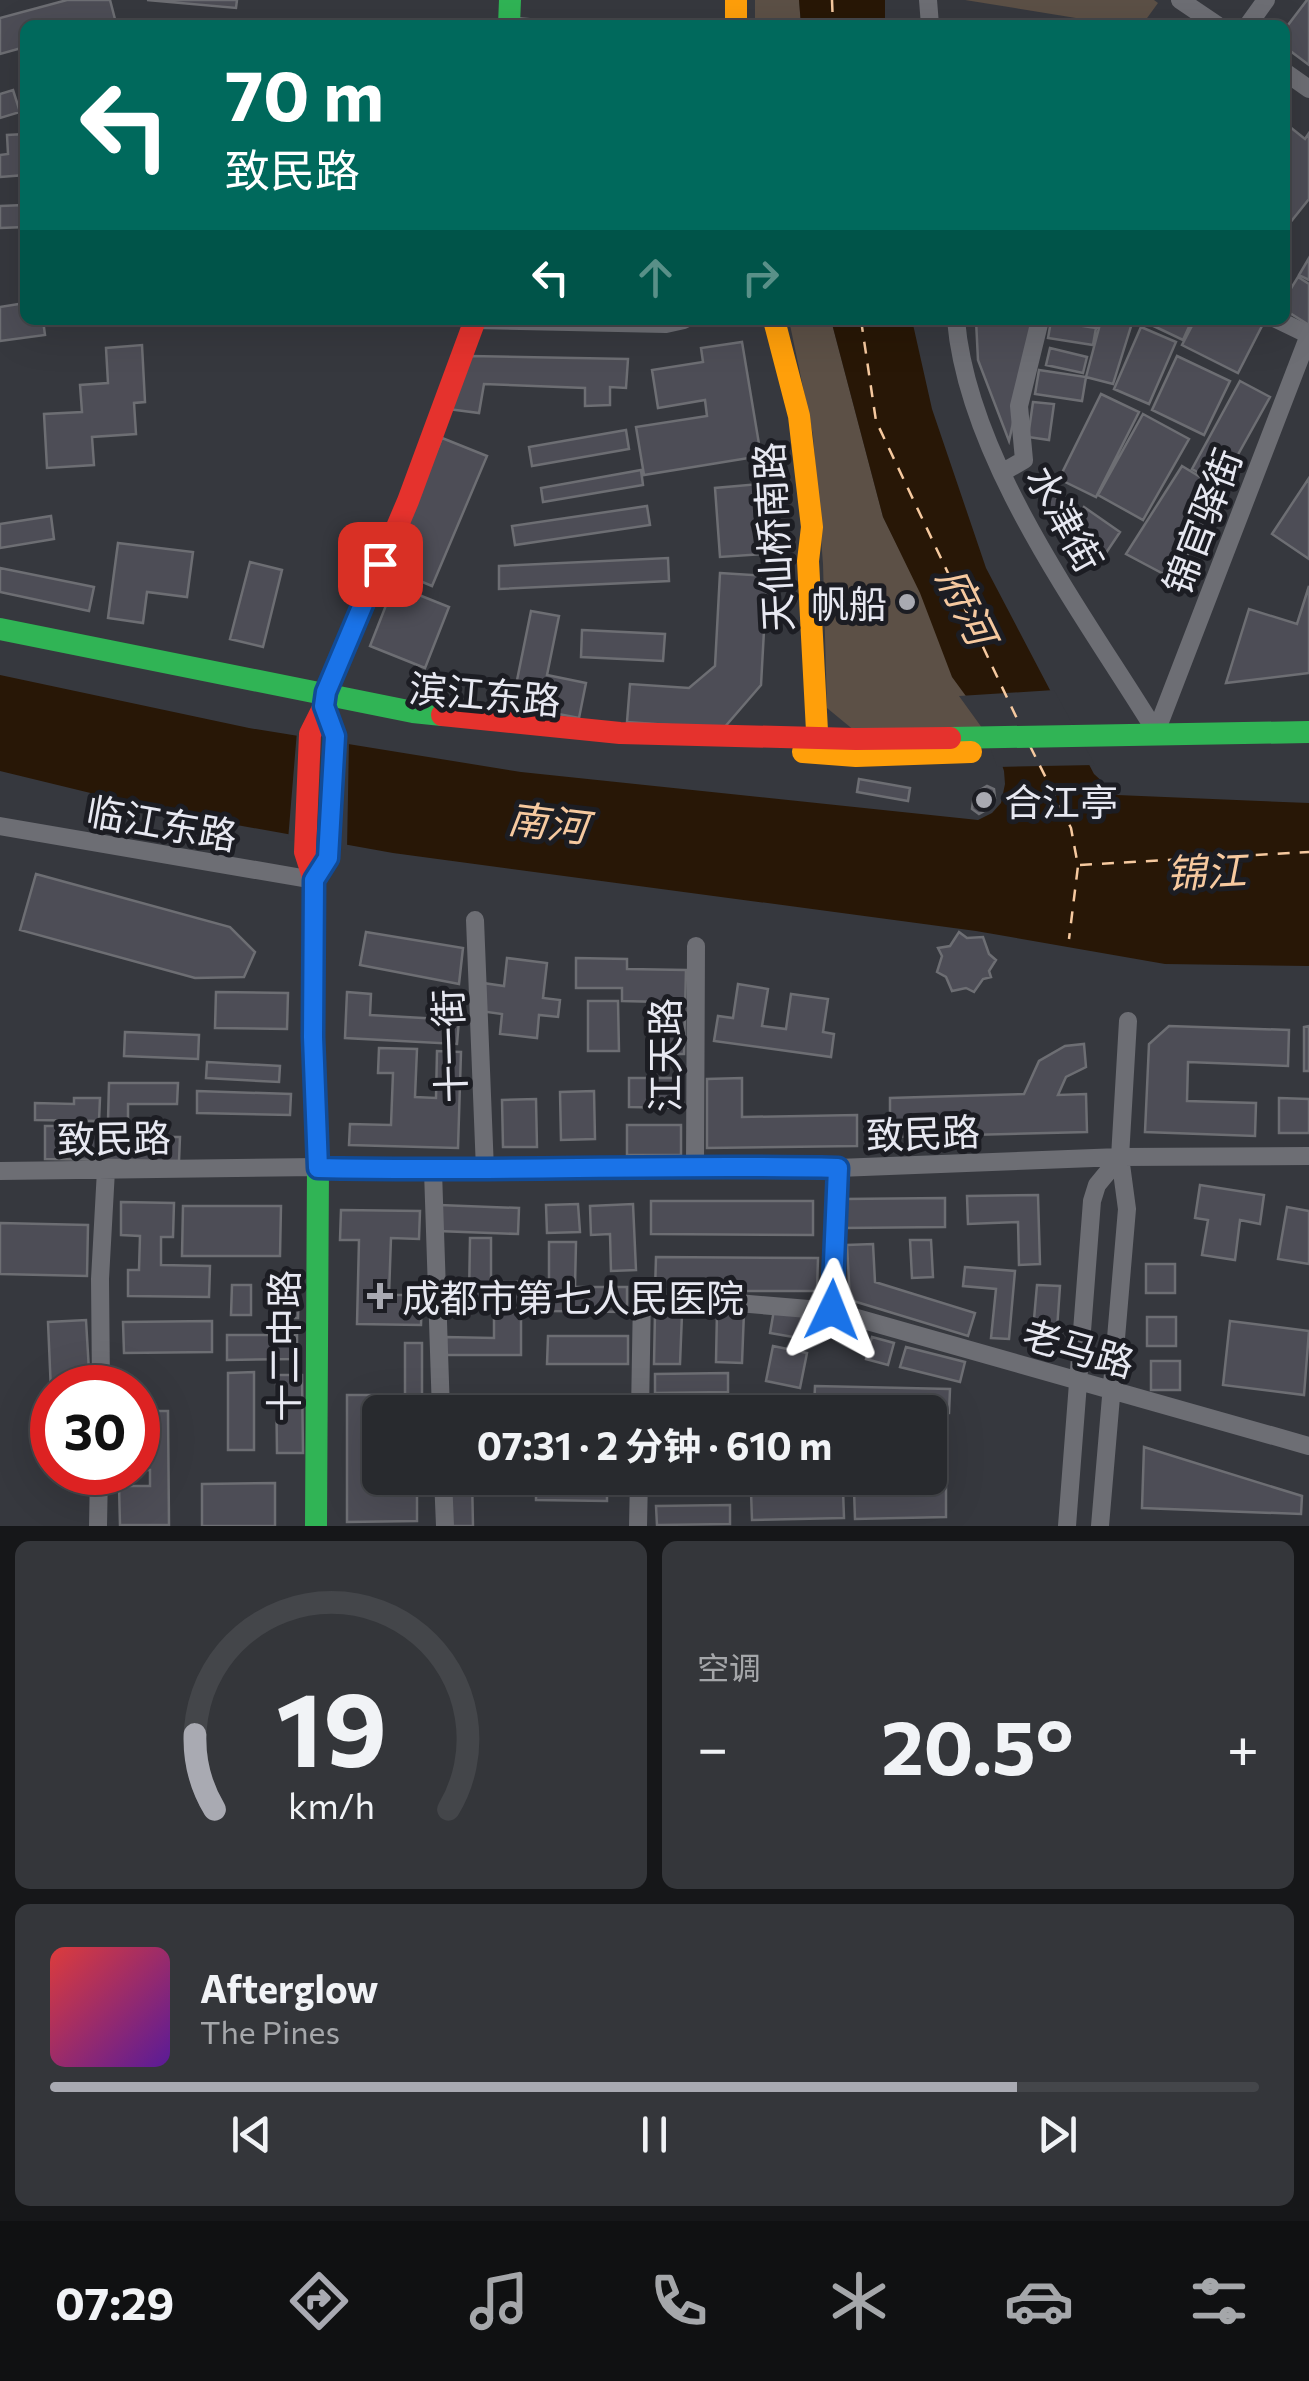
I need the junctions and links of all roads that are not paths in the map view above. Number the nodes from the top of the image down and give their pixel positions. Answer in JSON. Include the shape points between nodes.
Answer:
{"nodes":[{"id":1,"x":1180,"y":0,"type":"edge"},
{"id":2,"x":1210,"y":20,"type":"edge"},
{"id":3,"x":472,"y":325,"type":"edge"},
{"id":4,"x":775,"y":325,"type":"edge"},
{"id":5,"x":956,"y":325,"type":"edge"},
{"id":6,"x":1039,"y":325,"type":"edge"},
{"id":7,"x":1309,"y":335,"type":"edge"},
{"id":8,"x":1003,"y":472,"type":"junction"},
{"id":9,"x":0,"y":629,"type":"edge"},
{"id":10,"x":0,"y":642,"type":"edge"},
{"id":11,"x":325,"y":699,"type":"junction"},
{"id":12,"x":1156,"y":732,"type":"junction"},
{"id":13,"x":1309,"y":732,"type":"edge"},
{"id":14,"x":1087,"y":741,"type":"junction"},
{"id":15,"x":818,"y":746,"type":"junction"},
{"id":16,"x":1309,"y":746,"type":"edge"},
{"id":17,"x":0,"y":826,"type":"edge"},
{"id":18,"x":314,"y":880,"type":"junction"},
{"id":19,"x":475,"y":920,"type":"dead end"},
{"id":20,"x":696,"y":946,"type":"dead end"},
{"id":21,"x":1128,"y":1021,"type":"dead end"},
{"id":22,"x":1309,"y":1156,"type":"edge"},
{"id":23,"x":1120,"y":1157,"type":"junction"},
{"id":24,"x":696,"y":1165,"type":"junction"},
{"id":25,"x":318,"y":1168,"type":"junction"},
{"id":26,"x":838,"y":1168,"type":"junction"},
{"id":27,"x":106,"y":1170,"type":"junction"},
{"id":28,"x":485,"y":1170,"type":"junction"},
{"id":29,"x":0,"y":1171,"type":"edge"},
{"id":30,"x":433,"y":1171,"type":"junction"},
{"id":31,"x":832,"y":1310,"type":"junction"},
{"id":32,"x":101,"y":1365,"type":"edge"},
{"id":33,"x":1077,"y":1380,"type":"junction"},
{"id":34,"x":1112,"y":1390,"type":"junction"},
{"id":35,"x":440,"y":1395,"type":"edge"},
{"id":36,"x":640,"y":1395,"type":"edge"},
{"id":37,"x":1309,"y":1446,"type":"edge"},
{"id":38,"x":99,"y":1495,"type":"edge"},
{"id":39,"x":444,"y":1495,"type":"edge"},
{"id":40,"x":639,"y":1495,"type":"edge"},
{"id":41,"x":98,"y":1526,"type":"edge"},
{"id":42,"x":316,"y":1526,"type":"edge"},
{"id":43,"x":445,"y":1526,"type":"edge"},
{"id":44,"x":638,"y":1526,"type":"edge"},
{"id":45,"x":1067,"y":1526,"type":"edge"},
{"id":46,"x":1100,"y":1526,"type":"edge"}],
"edges":[{"from":1,"to":2,"type":"street"},
{"from":3,"to":11,"type":"main road"},
{"from":4,"to":15,"type":"main road","name":"天仙桥南路","via":[[799,416],[812,527]]},
{"from":5,"to":8,"type":"street","name":"水津街","via":[[982,432]]},
{"from":6,"to":8,"type":"street","via":[[1019,406],[1024,460]]},
{"from":7,"to":12,"type":"street","name":"锦官驿街"},
{"from":8,"to":12,"type":"street","name":"水津街"},
{"from":9,"to":11,"type":"main road","name":"滨江东路"},
{"from":10,"to":11,"type":"main road","name":"滨江东路"},
{"from":11,"to":15,"type":"main road","name":"滨江东路","via":[[416,725]]},
{"from":11,"to":18,"type":"main road","via":[[310,734],[305,852]]},
{"from":11,"to":18,"type":"main road","via":[[335,736],[328,858]]},
{"from":12,"to":13,"type":"main road"},
{"from":12,"to":14,"type":"main road"},
{"from":14,"to":15,"type":"main road","name":"滨江东路"},
{"from":14,"to":16,"type":"main road"},
{"from":17,"to":18,"type":"street","name":"临江东路"},
{"from":18,"to":25,"type":"main road","name":"十二中路"},
{"from":19,"to":28,"type":"street","name":"十一街"},
{"from":20,"to":24,"type":"street","name":"江天路"},
{"from":21,"to":23,"type":"street"},
{"from":22,"to":23,"type":"street","name":"致民路"},
{"from":23,"to":26,"type":"street","name":"致民路"},
{"from":23,"to":33,"type":"street","via":[[1092,1201]]},
{"from":23,"to":34,"type":"street","via":[[1127,1209]]},
{"from":24,"to":26,"type":"street","name":"致民路"},
{"from":24,"to":28,"type":"street","name":"致民路"},
{"from":25,"to":27,"type":"street","name":"致民路"},
{"from":25,"to":30,"type":"street","name":"致民路"},
{"from":25,"to":42,"type":"main road","name":"十二中路"},
{"from":26,"to":31,"type":"street"},
{"from":27,"to":29,"type":"street","name":"致民路"},
{"from":27,"to":32,"type":"street"},
{"from":28,"to":30,"type":"street","name":"致民路"},
{"from":30,"to":35,"type":"street"},
{"from":31,"to":33,"type":"street","name":"老马路"},
{"from":31,"to":36,"type":"street","name":"老马路","via":[[642,1295]]},
{"from":33,"to":34,"type":"street","name":"老马路"},
{"from":33,"to":45,"type":"street"},
{"from":34,"to":37,"type":"street","name":"老马路"},
{"from":34,"to":46,"type":"street"},
{"from":38,"to":41,"type":"street"},
{"from":39,"to":43,"type":"street"},
{"from":40,"to":44,"type":"street"}]}
